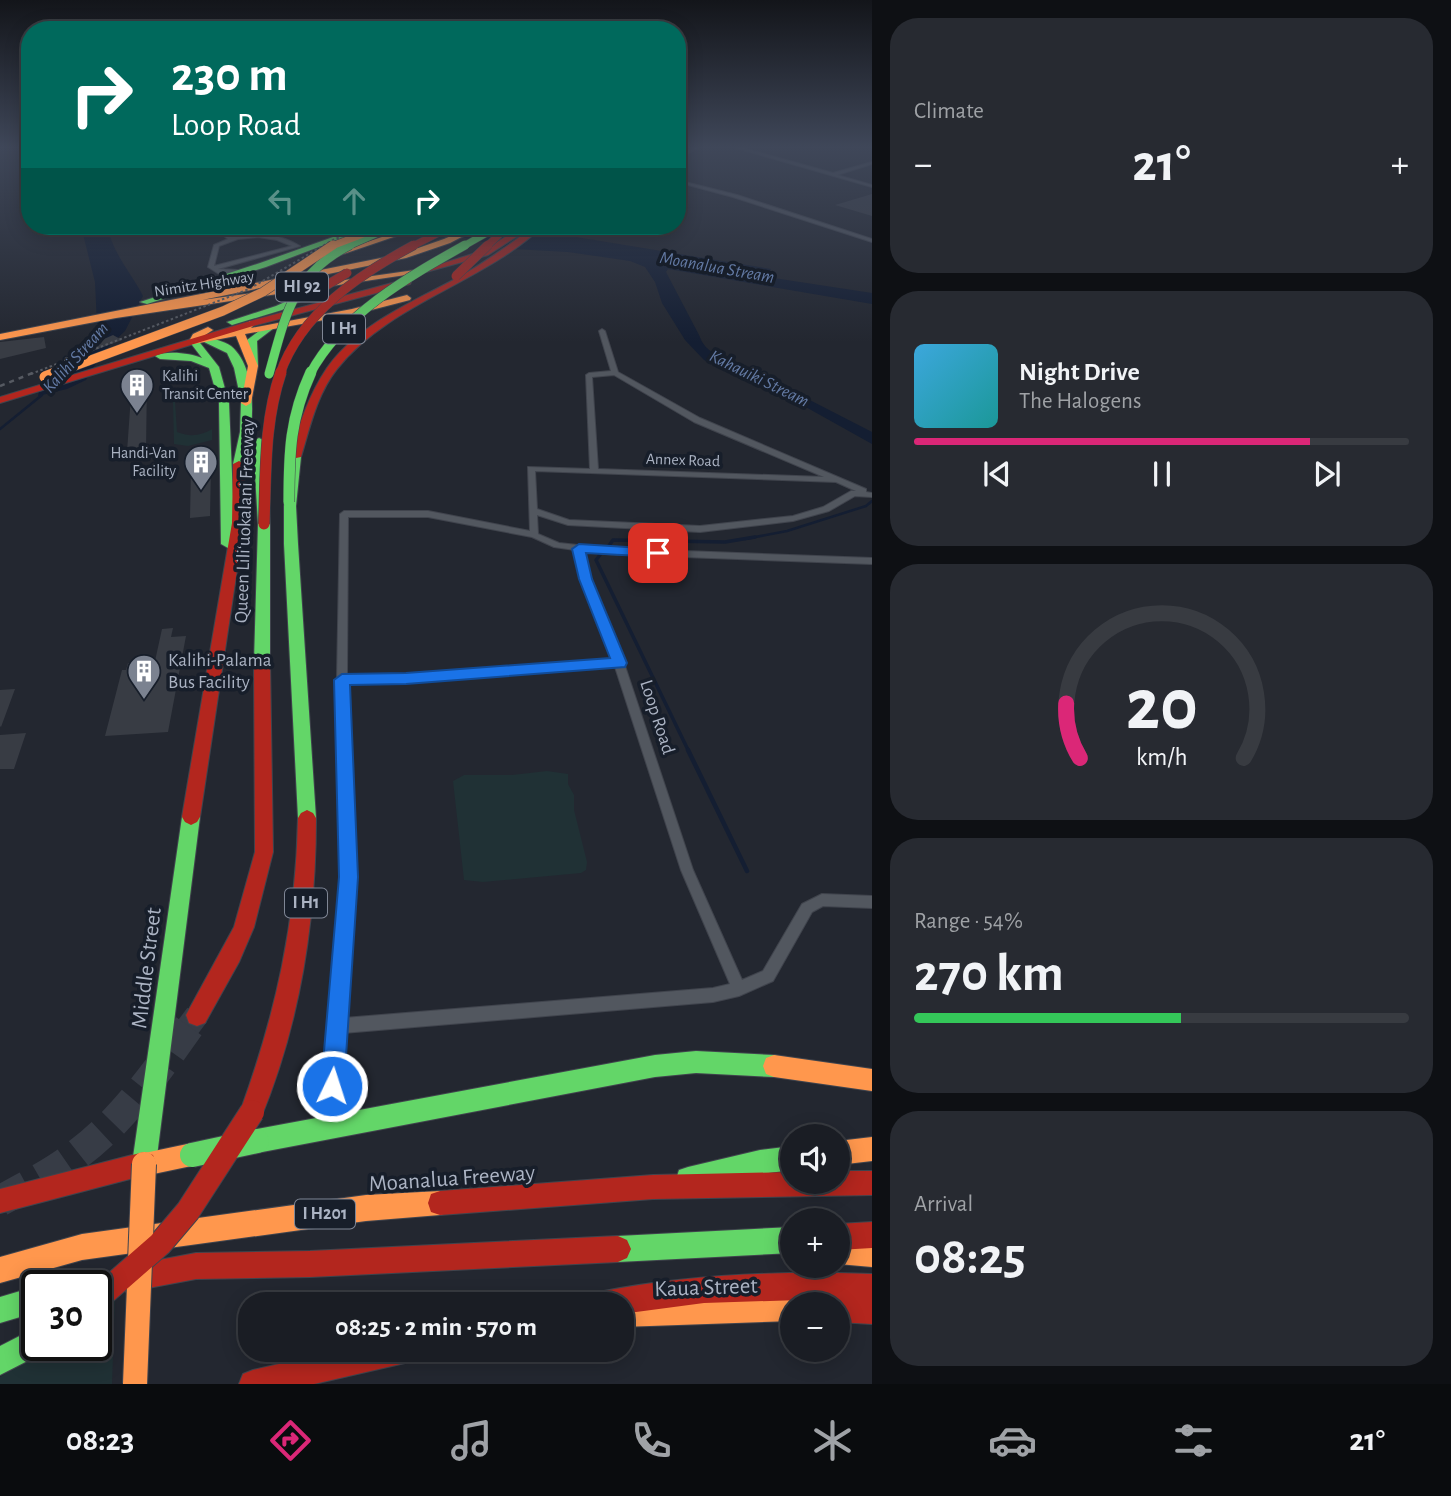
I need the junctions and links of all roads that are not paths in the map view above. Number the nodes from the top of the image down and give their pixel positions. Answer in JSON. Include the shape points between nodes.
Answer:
{"nodes":[{"id":1,"x":787,"y":213,"type":"edge"},
{"id":2,"x":226,"y":235,"type":"edge"},
{"id":3,"x":346,"y":235,"type":"edge"},
{"id":4,"x":360,"y":235,"type":"edge"},
{"id":5,"x":371,"y":235,"type":"edge"},
{"id":6,"x":397,"y":235,"type":"edge"},
{"id":7,"x":421,"y":235,"type":"edge"},
{"id":8,"x":433,"y":235,"type":"edge"},
{"id":9,"x":442,"y":235,"type":"edge"},
{"id":10,"x":458,"y":235,"type":"edge"},
{"id":11,"x":483,"y":235,"type":"edge"},
{"id":12,"x":507,"y":235,"type":"edge"},
{"id":13,"x":530,"y":235,"type":"edge"},
{"id":14,"x":232,"y":239,"type":"junction"},
{"id":15,"x":872,"y":240,"type":"edge"},
{"id":16,"x":458,"y":268,"type":"junction"},
{"id":17,"x":215,"y":273,"type":"junction"},
{"id":18,"x":242,"y":275,"type":"junction"},
{"id":19,"x":145,"y":307,"type":"junction"},
{"id":20,"x":66,"y":323,"type":"junction"},
{"id":21,"x":247,"y":324,"type":"junction"},
{"id":22,"x":274,"y":326,"type":"junction"},
{"id":23,"x":0,"y":331,"type":"edge"},
{"id":24,"x":602,"y":331,"type":"dead end"},
{"id":25,"x":0,"y":337,"type":"edge"},
{"id":26,"x":200,"y":337,"type":"junction"},
{"id":27,"x":122,"y":363,"type":"junction"},
{"id":28,"x":98,"y":366,"type":"junction"},
{"id":29,"x":253,"y":366,"type":"junction"},
{"id":30,"x":214,"y":367,"type":"junction"},
{"id":31,"x":615,"y":373,"type":"junction"},
{"id":32,"x":46,"y":380,"type":"junction"},
{"id":33,"x":2,"y":395,"type":"edge"},
{"id":34,"x":246,"y":403,"type":"junction"},
{"id":35,"x":594,"y":470,"type":"junction"},
{"id":36,"x":835,"y":480,"type":"junction"},
{"id":37,"x":872,"y":495,"type":"edge"},
{"id":38,"x":289,"y":502,"type":"junction"},
{"id":39,"x":532,"y":510,"type":"junction"},
{"id":40,"x":264,"y":524,"type":"junction"},
{"id":41,"x":534,"y":535,"type":"junction"},
{"id":42,"x":579,"y":549,"type":"junction"},
{"id":43,"x":230,"y":560,"type":"junction"},
{"id":44,"x":872,"y":561,"type":"edge"},
{"id":45,"x":619,"y":663,"type":"junction"},
{"id":46,"x":342,"y":680,"type":"junction"},
{"id":47,"x":872,"y":902,"type":"edge"},
{"id":48,"x":739,"y":989,"type":"junction"},
{"id":49,"x":197,"y":1015,"type":"tunnel mouth"},
{"id":50,"x":337,"y":1026,"type":"junction"},
{"id":51,"x":872,"y":1080,"type":"edge"},
{"id":52,"x":328,"y":1126,"type":"junction"},
{"id":53,"x":872,"y":1149,"type":"edge"},
{"id":54,"x":850,"y":1152,"type":"edge"},
{"id":55,"x":780,"y":1159,"type":"edge"},
{"id":56,"x":144,"y":1164,"type":"junction"},
{"id":57,"x":872,"y":1183,"type":"edge"},
{"id":58,"x":653,"y":1187,"type":"junction"},
{"id":59,"x":0,"y":1201,"type":"edge"},
{"id":60,"x":872,"y":1235,"type":"edge"},
{"id":61,"x":850,"y":1236,"type":"edge"},
{"id":62,"x":780,"y":1241,"type":"edge"},
{"id":63,"x":733,"y":1243,"type":"junction"},
{"id":64,"x":780,"y":1247,"type":"edge"},
{"id":65,"x":850,"y":1252,"type":"edge"},
{"id":66,"x":872,"y":1254,"type":"edge"},
{"id":67,"x":0,"y":1270,"type":"edge"},
{"id":68,"x":112,"y":1282,"type":"edge"},
{"id":69,"x":112,"y":1286,"type":"edge"},
{"id":70,"x":872,"y":1287,"type":"edge"},
{"id":71,"x":634,"y":1296,"type":"edge"},
{"id":72,"x":21,"y":1304,"type":"edge"},
{"id":73,"x":780,"y":1308,"type":"edge"},
{"id":74,"x":0,"y":1310,"type":"edge"},
{"id":75,"x":850,"y":1310,"type":"edge"},
{"id":76,"x":872,"y":1311,"type":"edge"},
{"id":77,"x":634,"y":1314,"type":"edge"},
{"id":78,"x":21,"y":1350,"type":"edge"},
{"id":79,"x":0,"y":1361,"type":"edge"},
{"id":80,"x":354,"y":1362,"type":"edge"},
{"id":81,"x":284,"y":1380,"type":"edge"},
{"id":82,"x":135,"y":1384,"type":"edge"},
{"id":83,"x":253,"y":1384,"type":"edge"}],
"edges":[{"from":1,"to":15,"type":"street"},
{"from":2,"to":14,"type":"street"},
{"from":3,"to":18,"type":"main road","name":"Nimitz Highway","number":"HI 92"},
{"from":4,"to":32,"type":"main road","bridge":true,"via":[[331,246],[263,292],[223,311]]},
{"from":5,"to":40,"type":"main road","bridge":true,"via":[[323,259],[308,271],[293,294],[262,404],[259,470]]},
{"from":6,"to":18,"type":"main road","bridge":true,"via":[[356,250]]},
{"from":7,"to":21,"type":"main road","bridge":true},
{"from":8,"to":40,"type":"main road","name":"Queen Liliʻuokalani Freeway","number":"I H1","bridge":true,"via":[[362,274],[316,314],[296,342],[273,393]]},
{"from":9,"to":18,"type":"main road","bridge":true},
{"from":10,"to":19,"type":"main road","via":[[417,252]]},
{"from":11,"to":38,"type":"main road","name":"Queen Liliʻuokalani Freeway","number":"I H1","bridge":true,"via":[[397,285],[332,342],[312,370],[294,414],[286,453]]},
{"from":12,"to":16,"type":"main road","bridge":true},
{"from":13,"to":38,"type":"main road","bridge":true,"via":[[488,267],[386,319],[339,358],[308,412]]},
{"from":14,"to":17,"type":"street","via":[[215,247]]},
{"from":14,"to":17,"type":"street","via":[[274,236],[297,246]]},
{"from":16,"to":19,"type":"main road","name":"Nimitz Highway","number":"HI 92"},
{"from":16,"to":21,"type":"main road"},
{"from":16,"to":22,"type":"main road","via":[[431,290],[395,302]]},
{"from":17,"to":18,"type":"main road","name":"Nimitz Highway","number":"HI 92"},
{"from":17,"to":19,"type":"main road","name":"Nimitz Highway","number":"HI 92"},
{"from":18,"to":19,"type":"main road"},
{"from":19,"to":20,"type":"main road","name":"Nimitz Highway","number":"HI 92"},
{"from":19,"to":20,"type":"main road","name":"Nimitz Highway","number":"HI 92"},
{"from":20,"to":23,"type":"main road","name":"Nimitz Highway","number":"HI 92"},
{"from":20,"to":25,"type":"main road","name":"Nimitz Highway","number":"HI 92"},
{"from":21,"to":22,"type":"main road"},
{"from":21,"to":26,"type":"main road"},
{"from":21,"to":29,"type":"main road"},
{"from":22,"to":29,"type":"main road","via":[[251,340]]},
{"from":24,"to":31,"type":"street"},
{"from":26,"to":27,"type":"main road"},
{"from":26,"to":28,"type":"main road","via":[[174,339]]},
{"from":26,"to":30,"type":"main road"},
{"from":26,"to":34,"type":"main road","name":"Middle Street","via":[[220,343],[236,356]]},
{"from":27,"to":28,"type":"main road"},
{"from":27,"to":30,"type":"main road","via":[[177,355]]},
{"from":28,"to":32,"type":"main road"},
{"from":29,"to":34,"type":"main road"},
{"from":30,"to":43,"type":"main road","name":"Middle Street","via":[[228,452]]},
{"from":31,"to":35,"type":"street","via":[[589,375]]},
{"from":31,"to":36,"type":"street","name":"Annex Road","via":[[697,420]]},
{"from":32,"to":33,"type":"main road"},
{"from":34,"to":43,"type":"main road","name":"Middle Street","via":[[246,432],[239,447],[238,523]]},
{"from":35,"to":36,"type":"street","name":"Annex Road"},
{"from":35,"to":39,"type":"street","name":"Annex Road","via":[[531,469]]},
{"from":36,"to":37,"type":"street","name":"Annex Road"},
{"from":37,"to":39,"type":"street","via":[[854,493],[826,509],[793,518],[700,529],[568,522]]},
{"from":38,"to":69,"type":"main road","name":"Queen Liliʻuokalani Freeway","number":"I H1","bridge":true,"via":[[307,874],[306,913],[292,990],[252,1112],[188,1211],[160,1244]]},
{"from":39,"to":41,"type":"street"},
{"from":40,"to":49,"type":"main road","name":"Queen Liliʻuokalani Freeway","number":"I H1","via":[[264,852],[244,928]]},
{"from":41,"to":42,"type":"street","via":[[550,544]]},
{"from":41,"to":46,"type":"street","via":[[428,514],[344,514]]},
{"from":42,"to":44,"type":"street"},
{"from":42,"to":45,"type":"street"},
{"from":43,"to":56,"type":"main road","name":"Middle Street","via":[[180,885]]},
{"from":45,"to":46,"type":"street","name":"Loop Road"},
{"from":45,"to":48,"type":"street","name":"Loop Road","via":[[687,870]]},
{"from":46,"to":50,"type":"street","via":[[349,877]]},
{"from":47,"to":48,"type":"street","via":[[822,900],[807,908],[768,976]]},
{"from":48,"to":50,"type":"street","via":[[713,995]]},
{"from":50,"to":52,"type":"street"},
{"from":51,"to":52,"type":"main road","via":[[750,1063],[696,1062]]},
{"from":52,"to":56,"type":"main road","bridge":true},
{"from":53,"to":54,"type":"main road"},
{"from":55,"to":58,"type":"main road"},
{"from":56,"to":59,"type":"main road"},
{"from":56,"to":82,"type":"main road","name":"Middle Street","bridge":true},
{"from":57,"to":58,"type":"main road","name":"Moanalua Freeway","number":"I H201"},
{"from":58,"to":67,"type":"main road","name":"Moanalua Freeway","number":"I H201","via":[[366,1208],[82,1247]]},
{"from":60,"to":61,"type":"main road"},
{"from":62,"to":63,"type":"main road"},
{"from":63,"to":64,"type":"main road"},
{"from":63,"to":68,"type":"main road","via":[[196,1266]]},
{"from":65,"to":66,"type":"main road"},
{"from":70,"to":71,"type":"main road","via":[[797,1284]]},
{"from":72,"to":74,"type":"main road"},
{"from":73,"to":77,"type":"main road","name":"Kaua Street"},
{"from":75,"to":76,"type":"main road"},
{"from":78,"to":79,"type":"main road"},
{"from":80,"to":81,"type":"main road"},
{"from":81,"to":83,"type":"main road"}]}
